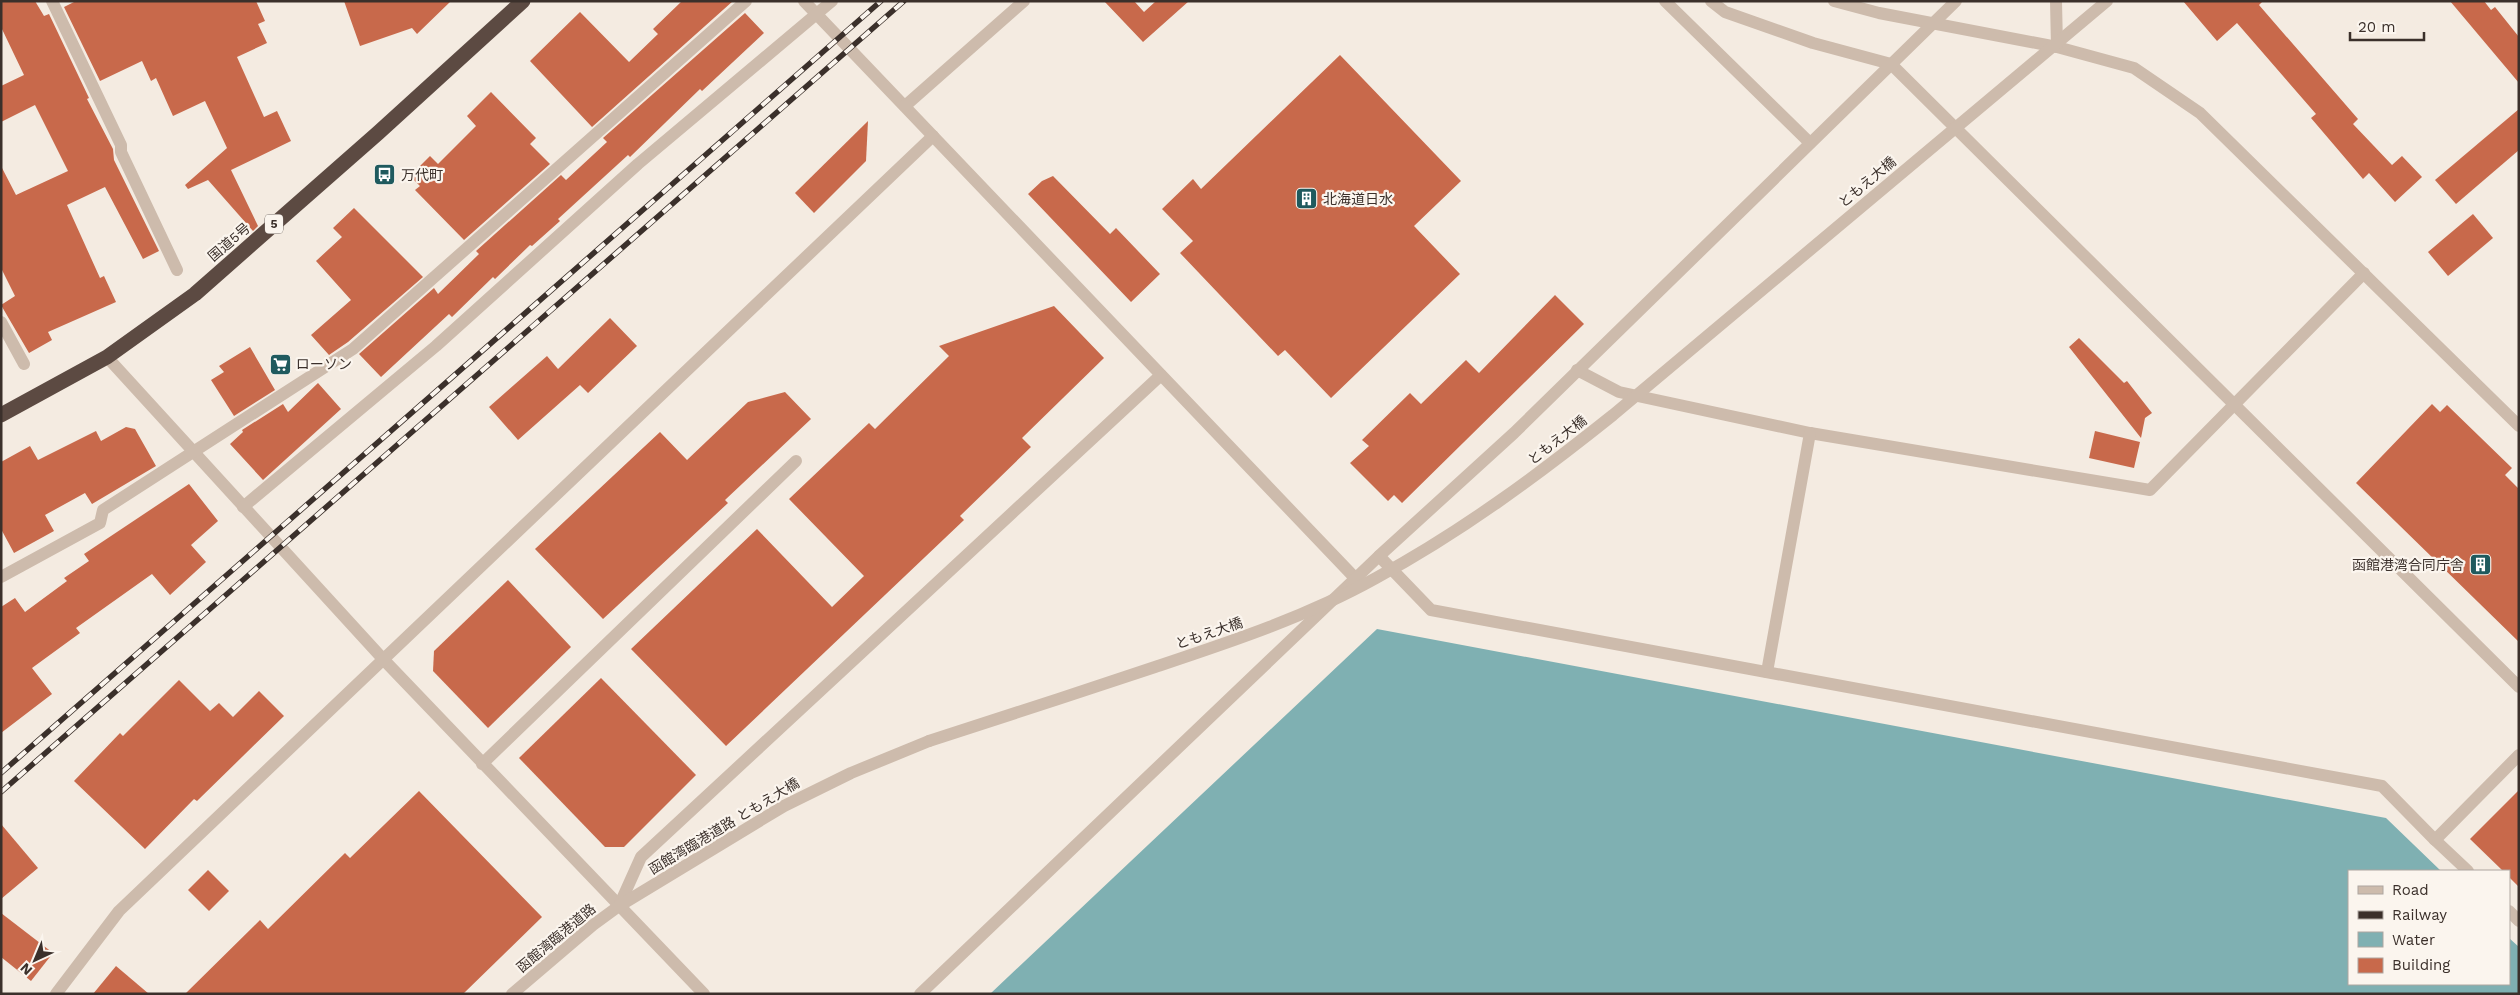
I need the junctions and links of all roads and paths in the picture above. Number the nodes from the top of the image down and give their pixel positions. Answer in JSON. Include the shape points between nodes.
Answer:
{"nodes":[{"id":1,"x":52,"y":1,"type":"edge"},
{"id":2,"x":523,"y":1,"type":"edge"},
{"id":3,"x":746,"y":1,"type":"edge"},
{"id":4,"x":804,"y":1,"type":"edge"},
{"id":5,"x":832,"y":1,"type":"edge"},
{"id":6,"x":1024,"y":1,"type":"edge"},
{"id":7,"x":1665,"y":1,"type":"edge"},
{"id":8,"x":1711,"y":1,"type":"edge"},
{"id":9,"x":1834,"y":1,"type":"edge"},
{"id":10,"x":1956,"y":1,"type":"edge"},
{"id":11,"x":2056,"y":1,"type":"edge"},
{"id":12,"x":2107,"y":1,"type":"edge"},
{"id":13,"x":817,"y":15,"type":"junction"},
{"id":14,"x":1935,"y":22,"type":"junction"},
{"id":15,"x":2057,"y":47,"type":"junction"},
{"id":16,"x":1891,"y":64,"type":"junction"},
{"id":17,"x":905,"y":106,"type":"junction"},
{"id":18,"x":933,"y":136,"type":"junction"},
{"id":19,"x":1810,"y":144,"type":"junction"},
{"id":20,"x":177,"y":270,"type":"dead end"},
{"id":21,"x":2364,"y":273,"type":"junction"},
{"id":22,"x":1,"y":322,"type":"edge"},
{"id":23,"x":107,"y":357,"type":"junction"},
{"id":24,"x":24,"y":364,"type":"dead end"},
{"id":25,"x":1577,"y":370,"type":"junction"},
{"id":26,"x":1161,"y":375,"type":"junction"},
{"id":27,"x":2233,"y":404,"type":"junction"},
{"id":28,"x":1,"y":415,"type":"edge"},
{"id":29,"x":2519,"y":426,"type":"edge"},
{"id":30,"x":1810,"y":433,"type":"junction"},
{"id":31,"x":194,"y":451,"type":"junction"},
{"id":32,"x":796,"y":461,"type":"dead end"},
{"id":33,"x":243,"y":507,"type":"junction"},
{"id":34,"x":1378,"y":556,"type":"junction"},
{"id":35,"x":1,"y":577,"type":"edge"},
{"id":36,"x":1356,"y":578,"type":"junction"},
{"id":37,"x":383,"y":659,"type":"junction"},
{"id":38,"x":1767,"y":672,"type":"junction"},
{"id":39,"x":2519,"y":687,"type":"edge"},
{"id":40,"x":929,"y":741,"type":"joint"},
{"id":41,"x":2519,"y":756,"type":"edge"},
{"id":42,"x":482,"y":764,"type":"junction"},
{"id":43,"x":2436,"y":840,"type":"junction"},
{"id":44,"x":2467,"y":870,"type":"edge"},
{"id":45,"x":619,"y":906,"type":"junction"},
{"id":46,"x":2510,"y":912,"type":"edge"},
{"id":47,"x":2519,"y":921,"type":"edge"},
{"id":48,"x":56,"y":994,"type":"edge"},
{"id":49,"x":512,"y":994,"type":"edge"},
{"id":50,"x":704,"y":994,"type":"edge"},
{"id":51,"x":920,"y":994,"type":"edge"}],
"edges":[{"from":1,"to":20,"type":"street"},
{"from":2,"to":23,"type":"highway","name":"国道5号","number":"5","via":[[195,294]]},
{"from":3,"to":31,"type":"street","via":[[353,349]]},
{"from":4,"to":13,"type":"street"},
{"from":5,"to":13,"type":"street"},
{"from":6,"to":17,"type":"street"},
{"from":7,"to":19,"type":"street"},
{"from":8,"to":16,"type":"street","via":[[1725,12],[1813,43]]},
{"from":9,"to":14,"type":"street","via":[[1879,14]]},
{"from":10,"to":14,"type":"street"},
{"from":11,"to":15,"type":"street"},
{"from":12,"to":40,"type":"street","name":"ともえ大橋","bridge":true,"via":[[1613,415],[1544,470],[1444,538],[1375,579],[1242,638]]},
{"from":13,"to":17,"type":"street"},
{"from":13,"to":33,"type":"street","via":[[638,164],[436,346]]},
{"from":14,"to":15,"type":"street"},
{"from":14,"to":16,"type":"street"},
{"from":15,"to":21,"type":"street","via":[[2134,68],[2200,113]]},
{"from":16,"to":19,"type":"street"},
{"from":16,"to":27,"type":"street"},
{"from":17,"to":18,"type":"street"},
{"from":18,"to":26,"type":"street"},
{"from":18,"to":37,"type":"street"},
{"from":19,"to":25,"type":"street"},
{"from":21,"to":27,"type":"street"},
{"from":21,"to":29,"type":"street"},
{"from":22,"to":24,"type":"street"},
{"from":23,"to":28,"type":"highway","name":"国道5号","number":"5"},
{"from":23,"to":31,"type":"street"},
{"from":25,"to":30,"type":"street","via":[[1619,392]]},
{"from":25,"to":34,"type":"street","via":[[1514,433]]},
{"from":26,"to":36,"type":"street"},
{"from":26,"to":45,"type":"street","via":[[641,857]]},
{"from":27,"to":30,"type":"street","via":[[2150,490]]},
{"from":27,"to":39,"type":"street"},
{"from":30,"to":38,"type":"street"},
{"from":31,"to":33,"type":"street"},
{"from":31,"to":35,"type":"street","via":[[103,510],[100,523]]},
{"from":32,"to":42,"type":"street"},
{"from":33,"to":37,"type":"street"},
{"from":34,"to":36,"type":"street"},
{"from":34,"to":38,"type":"street","via":[[1430,610]]},
{"from":36,"to":51,"type":"street"},
{"from":37,"to":42,"type":"street"},
{"from":37,"to":48,"type":"street","via":[[119,911]]},
{"from":38,"to":43,"type":"street","via":[[2382,786]]},
{"from":40,"to":45,"type":"street","name":"函館湾臨港道路 ともえ大橋","via":[[851,773],[784,806]]},
{"from":41,"to":43,"type":"street"},
{"from":42,"to":45,"type":"street"},
{"from":43,"to":44,"type":"street"},
{"from":45,"to":49,"type":"street","name":"函館湾臨港道路"},
{"from":45,"to":50,"type":"street"},
{"from":46,"to":47,"type":"street"}]}
